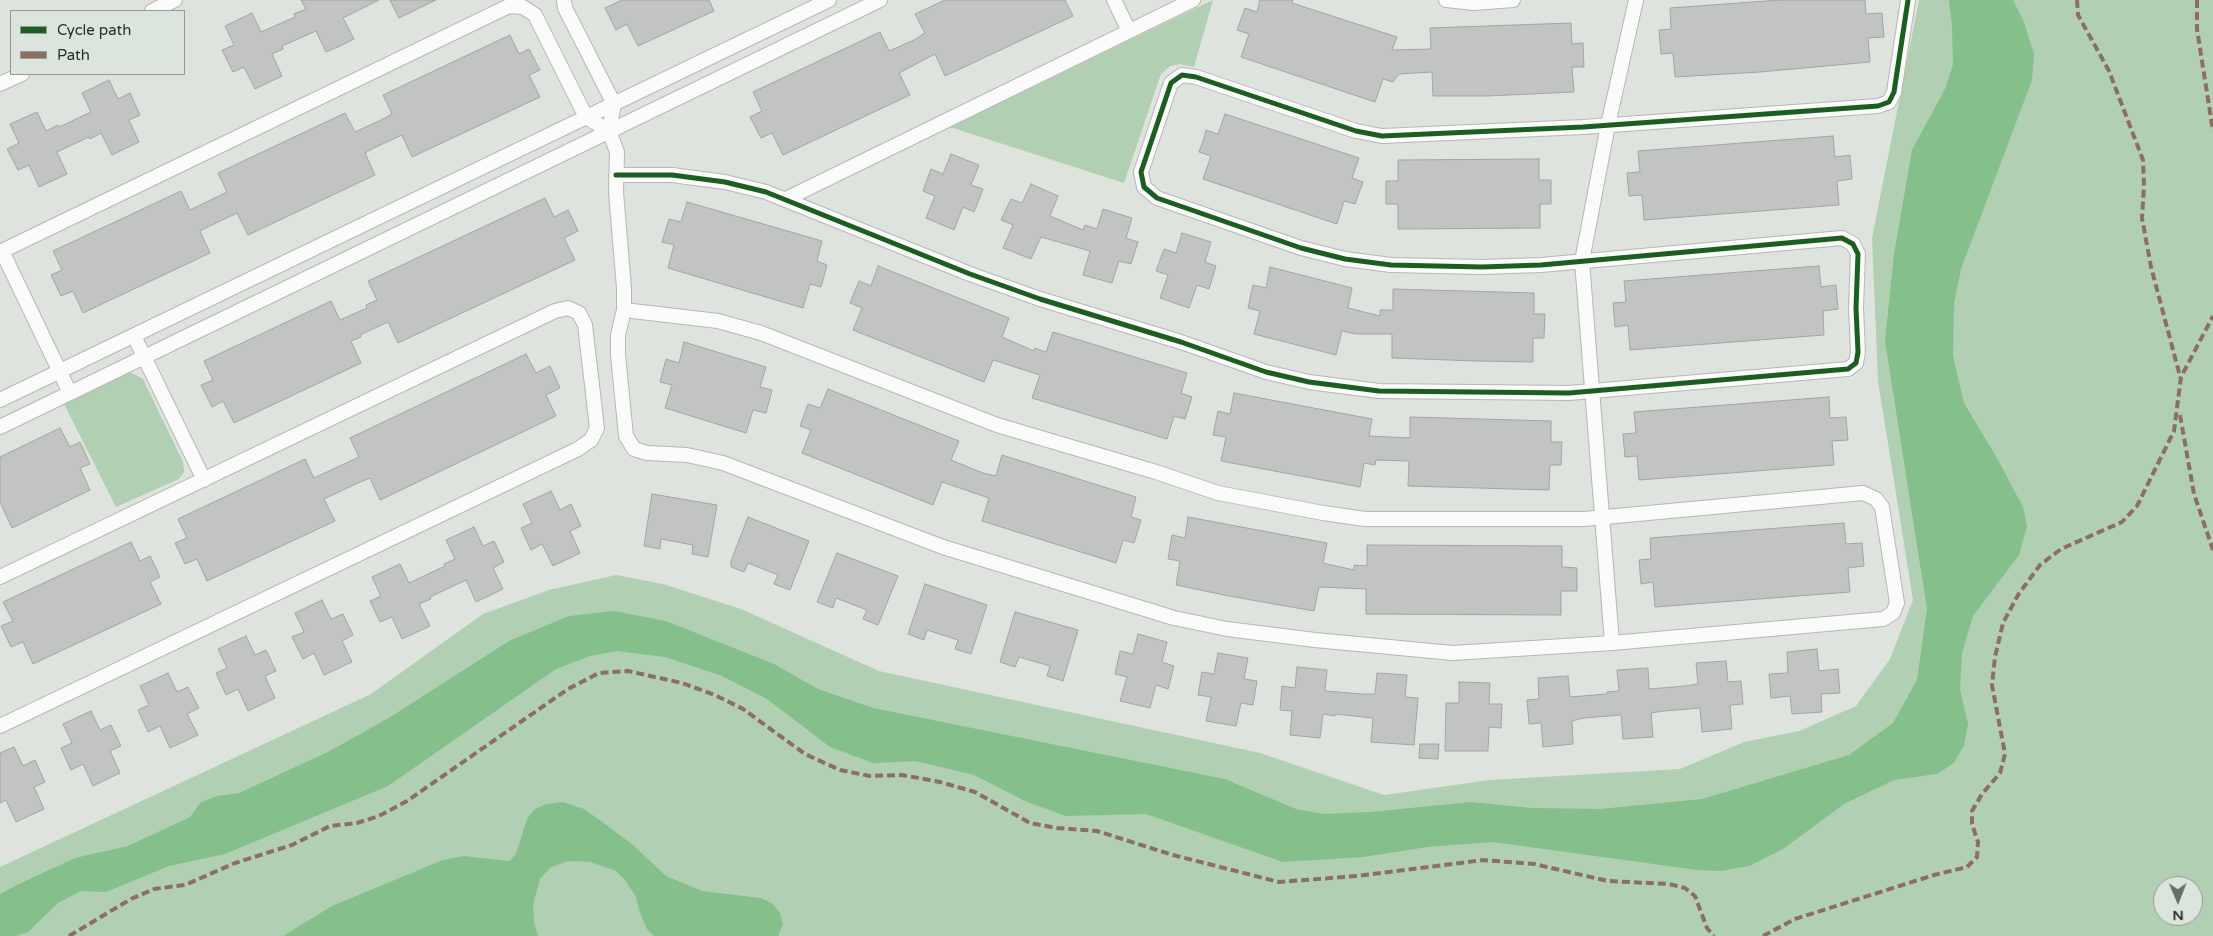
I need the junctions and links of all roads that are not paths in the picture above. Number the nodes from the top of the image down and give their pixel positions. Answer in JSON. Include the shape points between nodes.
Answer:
{"nodes":[{"id":1,"x":175,"y":0,"type":"edge"},
{"id":2,"x":564,"y":0,"type":"edge"},
{"id":3,"x":829,"y":0,"type":"edge"},
{"id":4,"x":880,"y":0,"type":"edge"},
{"id":5,"x":1114,"y":0,"type":"edge"},
{"id":6,"x":1192,"y":0,"type":"edge"},
{"id":7,"x":1446,"y":0,"type":"edge"},
{"id":8,"x":1513,"y":0,"type":"edge"},
{"id":9,"x":1636,"y":0,"type":"edge"},
{"id":10,"x":1908,"y":0,"type":"edge"},
{"id":11,"x":154,"y":10,"type":"edge"},
{"id":12,"x":1129,"y":31,"type":"junction"},
{"id":13,"x":20,"y":75,"type":"edge"},
{"id":14,"x":0,"y":84,"type":"edge"},
{"id":15,"x":614,"y":104,"type":"junction"},
{"id":16,"x":586,"y":117,"type":"junction"},
{"id":17,"x":1608,"y":125,"type":"junction"},
{"id":18,"x":609,"y":131,"type":"junction"},
{"id":19,"x":616,"y":175,"type":"junction"},
{"id":20,"x":786,"y":199,"type":"junction"},
{"id":21,"x":1,"y":251,"type":"edge"},
{"id":22,"x":1582,"y":262,"type":"junction"},
{"id":23,"x":624,"y":310,"type":"junction"},
{"id":24,"x":134,"y":336,"type":"junction"},
{"id":25,"x":144,"y":357,"type":"junction"},
{"id":26,"x":60,"y":371,"type":"junction"},
{"id":27,"x":1592,"y":391,"type":"junction"},
{"id":28,"x":70,"y":393,"type":"junction"},
{"id":29,"x":0,"y":400,"type":"edge"},
{"id":30,"x":0,"y":427,"type":"edge"},
{"id":31,"x":204,"y":480,"type":"junction"},
{"id":32,"x":1602,"y":518,"type":"junction"},
{"id":33,"x":0,"y":577,"type":"edge"},
{"id":34,"x":1612,"y":643,"type":"junction"},
{"id":35,"x":0,"y":726,"type":"edge"}],
"edges":[{"from":1,"to":11,"type":"street"},
{"from":2,"to":15,"type":"street","via":[[565,8]]},
{"from":3,"to":15,"type":"street"},
{"from":4,"to":18,"type":"street"},
{"from":5,"to":12,"type":"street"},
{"from":6,"to":12,"type":"street"},
{"from":7,"to":8,"type":"street","via":[[1474,3]]},
{"from":9,"to":17,"type":"street"},
{"from":10,"to":17,"type":"street","via":[[1894,92],[1889,102],[1878,106]]},
{"from":12,"to":20,"type":"street"},
{"from":13,"to":14,"type":"street"},
{"from":15,"to":16,"type":"street"},
{"from":15,"to":18,"type":"street"},
{"from":16,"to":18,"type":"street"},
{"from":16,"to":21,"type":"street","via":[[535,15],[523,7],[509,6]]},
{"from":16,"to":24,"type":"street"},
{"from":17,"to":22,"type":"street"},
{"from":17,"to":22,"type":"street","via":[[1382,136],[1356,131],[1182,75],[1171,83],[1141,172],[1144,187],[1157,198],[1301,248],[1345,259],[1391,265],[1482,267]]},
{"from":18,"to":19,"type":"street","via":[[617,152]]},
{"from":18,"to":25,"type":"street"},
{"from":19,"to":20,"type":"street","via":[[672,175],[725,182]]},
{"from":19,"to":23,"type":"street"},
{"from":20,"to":27,"type":"street","via":[[970,274],[1266,372],[1309,382],[1379,391]]},
{"from":21,"to":26,"type":"street"},
{"from":22,"to":27,"type":"street"},
{"from":22,"to":27,"type":"street","via":[[1842,238],[1853,244],[1858,254],[1858,352],[1856,363],[1848,369]]},
{"from":23,"to":32,"type":"street","via":[[718,321],[761,333],[997,424],[1218,493],[1365,518]]},
{"from":23,"to":34,"type":"street","via":[[618,335],[618,355],[626,436],[634,450],[687,455],[723,463],[943,548],[1174,618],[1227,629],[1453,653]]},
{"from":24,"to":25,"type":"street"},
{"from":24,"to":26,"type":"street"},
{"from":25,"to":28,"type":"street"},
{"from":25,"to":31,"type":"street"},
{"from":26,"to":28,"type":"street"},
{"from":26,"to":29,"type":"street"},
{"from":27,"to":32,"type":"street"},
{"from":28,"to":30,"type":"street"},
{"from":31,"to":33,"type":"street"},
{"from":31,"to":35,"type":"street","via":[[555,310],[568,308],[579,312],[585,325],[596,428],[591,440]]},
{"from":32,"to":34,"type":"street"},
{"from":32,"to":34,"type":"street","via":[[1863,493],[1876,499],[1882,507],[1897,603],[1893,613],[1884,619]]}]}
